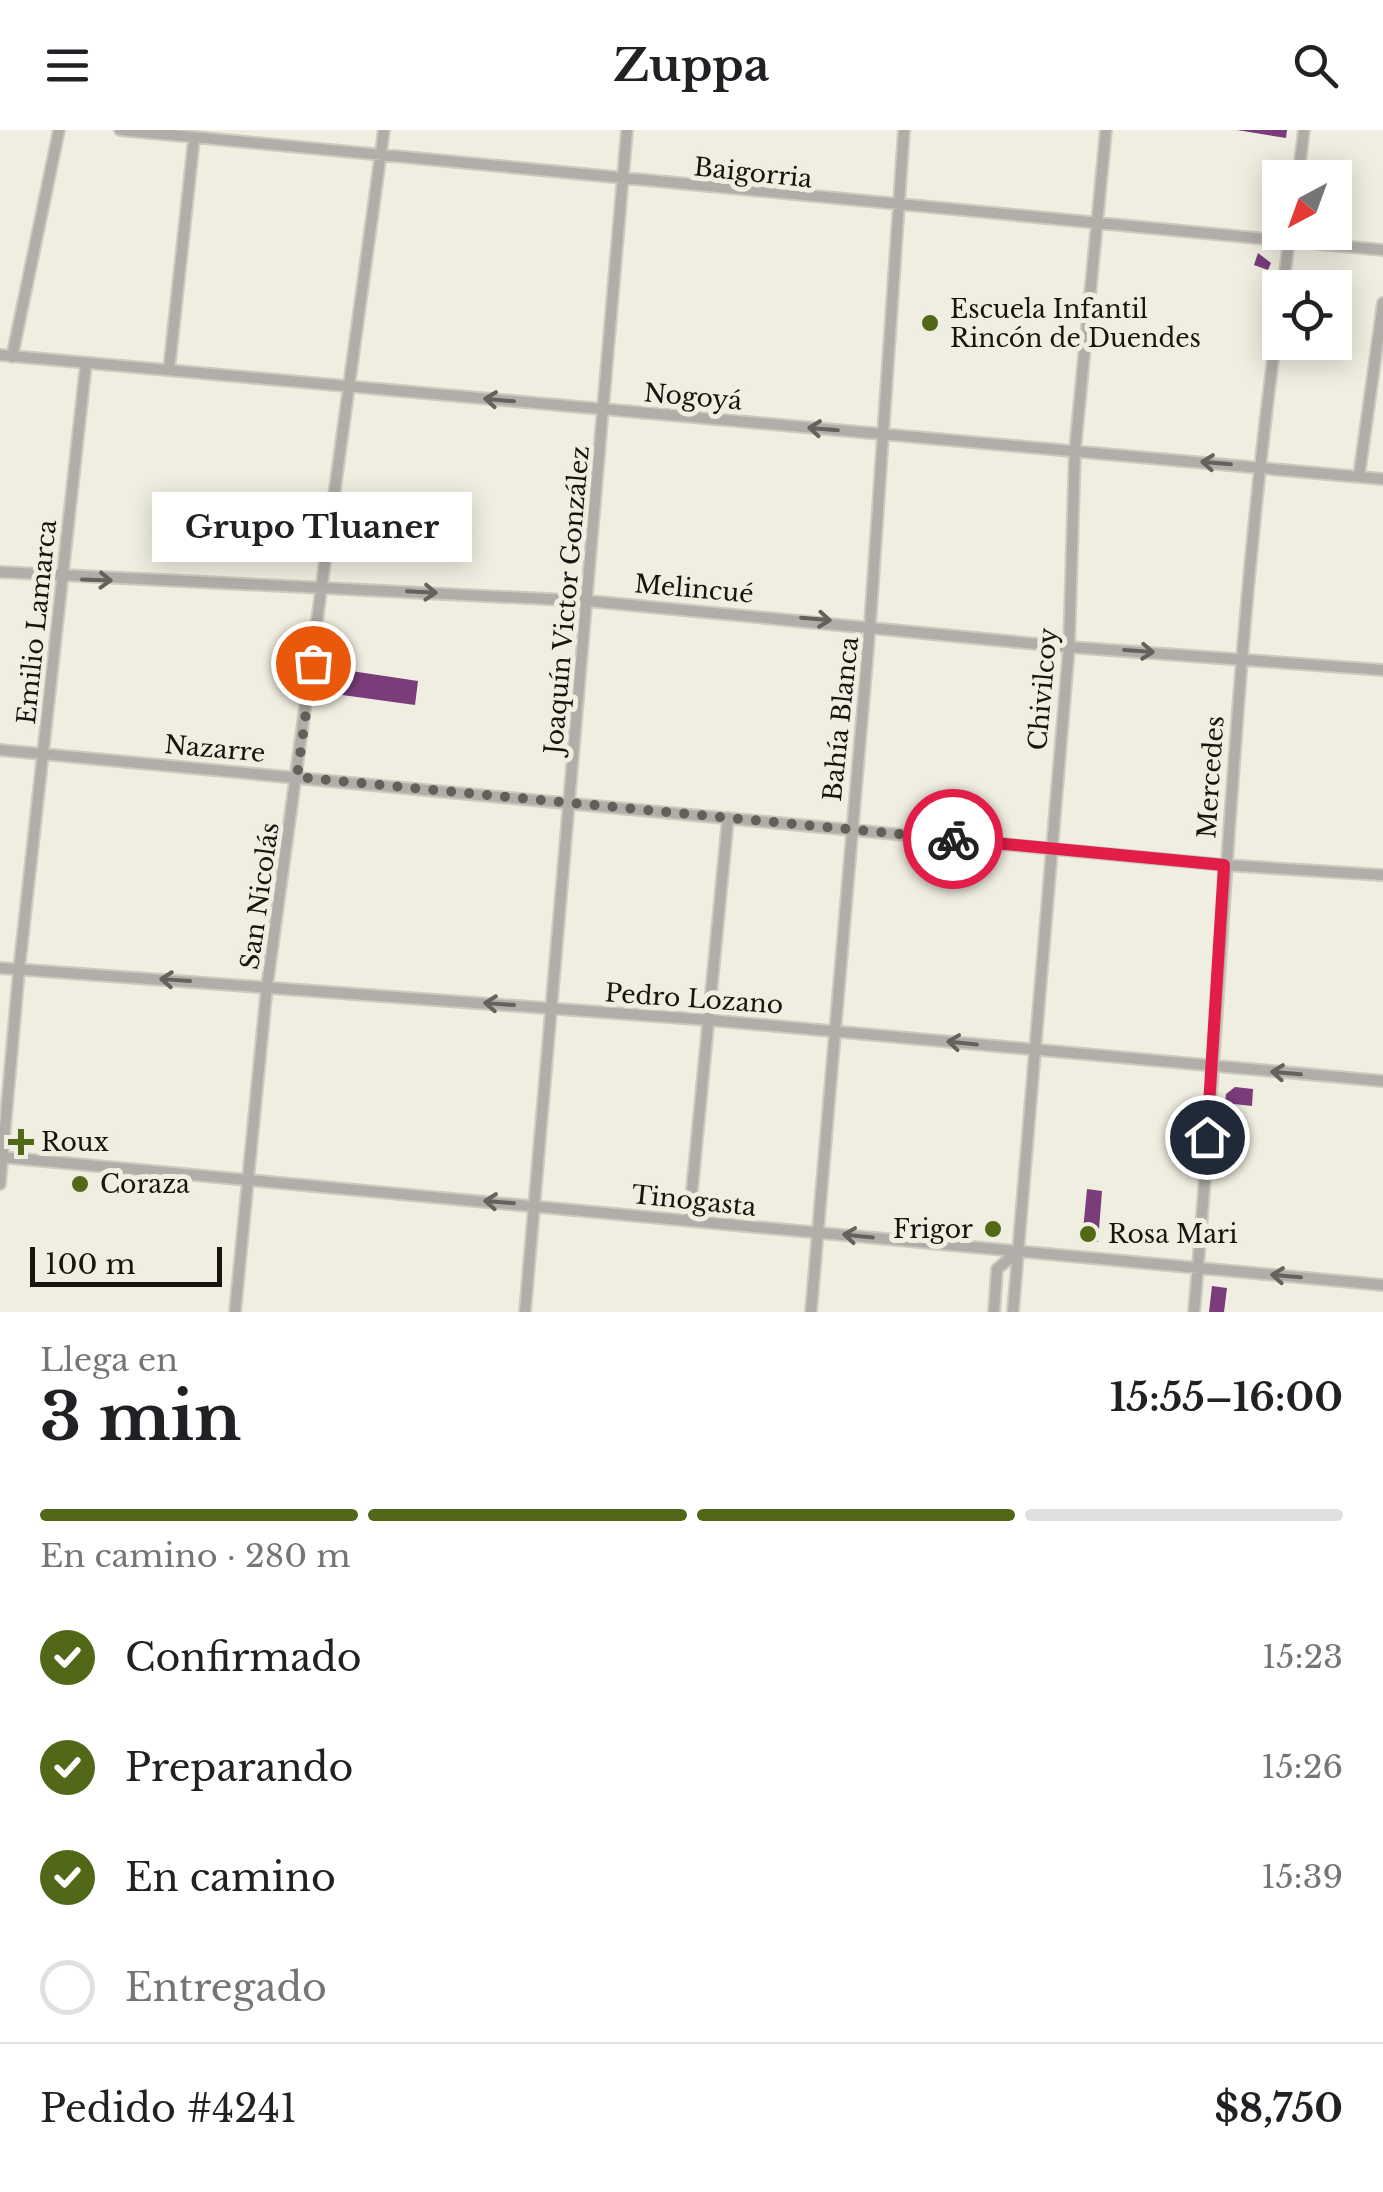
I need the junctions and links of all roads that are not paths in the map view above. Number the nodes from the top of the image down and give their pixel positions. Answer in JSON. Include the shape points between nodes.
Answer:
{"nodes":[{"id":1,"x":60,"y":130,"type":"edge"},
{"id":2,"x":120,"y":130,"type":"edge"},
{"id":3,"x":384,"y":130,"type":"edge"},
{"id":4,"x":627,"y":130,"type":"edge"},
{"id":5,"x":904,"y":130,"type":"edge"},
{"id":6,"x":1106,"y":130,"type":"edge"},
{"id":7,"x":1304,"y":130,"type":"edge"},
{"id":8,"x":194,"y":138,"type":"junction"},
{"id":9,"x":381,"y":156,"type":"junction"},
{"id":10,"x":1300,"y":160,"type":"edge"},
{"id":11,"x":623,"y":180,"type":"junction"},
{"id":12,"x":899,"y":207,"type":"junction"},
{"id":13,"x":1096,"y":226,"type":"junction"},
{"id":14,"x":1262,"y":235,"type":"edge"},
{"id":15,"x":1352,"y":246,"type":"edge"},
{"id":16,"x":1383,"y":250,"type":"edge"},
{"id":17,"x":1383,"y":303,"type":"edge"},
{"id":18,"x":6,"y":356,"type":"edge"},
{"id":19,"x":1272,"y":360,"type":"edge"},
{"id":20,"x":86,"y":364,"type":"junction"},
{"id":21,"x":169,"y":370,"type":"junction"},
{"id":22,"x":352,"y":386,"type":"junction"},
{"id":23,"x":604,"y":410,"type":"junction"},
{"id":24,"x":882,"y":435,"type":"junction"},
{"id":25,"x":1075,"y":450,"type":"junction"},
{"id":26,"x":1257,"y":467,"type":"junction"},
{"id":27,"x":1359,"y":476,"type":"junction"},
{"id":28,"x":1383,"y":479,"type":"edge"},
{"id":29,"x":0,"y":572,"type":"edge"},
{"id":30,"x":62,"y":578,"type":"junction"},
{"id":31,"x":324,"y":588,"type":"junction"},
{"id":32,"x":588,"y":600,"type":"junction"},
{"id":33,"x":870,"y":625,"type":"junction"},
{"id":34,"x":1068,"y":647,"type":"junction"},
{"id":35,"x":1240,"y":658,"type":"junction"},
{"id":36,"x":1383,"y":670,"type":"edge"},
{"id":37,"x":0,"y":750,"type":"edge"},
{"id":38,"x":42,"y":754,"type":"junction"},
{"id":39,"x":297,"y":777,"type":"junction"},
{"id":40,"x":568,"y":802,"type":"junction"},
{"id":41,"x":728,"y":818,"type":"junction"},
{"id":42,"x":850,"y":830,"type":"junction"},
{"id":43,"x":1049,"y":847,"type":"junction"},
{"id":44,"x":1224,"y":865,"type":"junction"},
{"id":45,"x":1383,"y":875,"type":"edge"},
{"id":46,"x":0,"y":968,"type":"edge"},
{"id":47,"x":19,"y":970,"type":"junction"},
{"id":48,"x":267,"y":986,"type":"junction"},
{"id":49,"x":550,"y":1008,"type":"junction"},
{"id":50,"x":709,"y":1020,"type":"junction"},
{"id":51,"x":834,"y":1030,"type":"junction"},
{"id":52,"x":1034,"y":1050,"type":"junction"},
{"id":53,"x":1212,"y":1067,"type":"junction"},
{"id":54,"x":1383,"y":1081,"type":"edge"},
{"id":55,"x":2,"y":1158,"type":"edge"},
{"id":56,"x":245,"y":1180,"type":"junction"},
{"id":57,"x":0,"y":1184,"type":"edge"},
{"id":58,"x":533,"y":1205,"type":"junction"},
{"id":59,"x":689,"y":1221,"type":"junction"},
{"id":60,"x":818,"y":1232,"type":"junction"},
{"id":61,"x":1017,"y":1252,"type":"junction"},
{"id":62,"x":1198,"y":1268,"type":"junction"},
{"id":63,"x":1383,"y":1285,"type":"edge"},
{"id":64,"x":235,"y":1312,"type":"edge"},
{"id":65,"x":525,"y":1312,"type":"edge"},
{"id":66,"x":811,"y":1312,"type":"edge"},
{"id":67,"x":994,"y":1312,"type":"edge"},
{"id":68,"x":1013,"y":1312,"type":"edge"},
{"id":69,"x":1194,"y":1312,"type":"edge"}],
"edges":[{"from":1,"to":18,"type":"street"},
{"from":2,"to":8,"type":"street","name":"Baigorria"},
{"from":3,"to":9,"type":"street","name":"San Nicolás"},
{"from":4,"to":11,"type":"street","name":"Joaquín Victor González"},
{"from":5,"to":12,"type":"street","name":"Bahía Blanca"},
{"from":6,"to":13,"type":"street","name":"Chivilcoy"},
{"from":7,"to":10,"type":"street"},
{"from":8,"to":9,"type":"street","name":"Baigorria"},
{"from":8,"to":21,"type":"street"},
{"from":9,"to":11,"type":"street","name":"Baigorria"},
{"from":9,"to":22,"type":"street","name":"San Nicolás"},
{"from":11,"to":12,"type":"street","name":"Baigorria"},
{"from":11,"to":23,"type":"street","name":"Joaquín Victor González"},
{"from":12,"to":13,"type":"street","name":"Baigorria"},
{"from":12,"to":24,"type":"street","name":"Bahía Blanca"},
{"from":13,"to":14,"type":"street","name":"Baigorria"},
{"from":13,"to":25,"type":"street","name":"Chivilcoy"},
{"from":15,"to":16,"type":"street","name":"Baigorria"},
{"from":17,"to":27,"type":"street"},
{"from":18,"to":20,"type":"street","name":"Nogoyá"},
{"from":19,"to":26,"type":"street","name":"Mercedes"},
{"from":20,"to":21,"type":"street","name":"Nogoyá"},
{"from":20,"to":30,"type":"street","name":"Emilio Lamarca"},
{"from":21,"to":22,"type":"street","name":"Nogoyá"},
{"from":23,"to":22,"type":"street","name":"Nogoyá","one_way":true},
{"from":22,"to":31,"type":"street","name":"San Nicolás"},
{"from":24,"to":23,"type":"street","name":"Nogoyá","one_way":true},
{"from":23,"to":32,"type":"street","name":"Joaquín Victor González"},
{"from":24,"to":25,"type":"street","name":"Nogoyá"},
{"from":24,"to":33,"type":"street","name":"Bahía Blanca"},
{"from":26,"to":25,"type":"street","name":"Nogoyá","one_way":true},
{"from":25,"to":34,"type":"street","name":"Chivilcoy"},
{"from":26,"to":27,"type":"street","name":"Nogoyá"},
{"from":26,"to":35,"type":"street","name":"Mercedes"},
{"from":27,"to":28,"type":"street","name":"Nogoyá"},
{"from":29,"to":30,"type":"street","name":"Melincué"},
{"from":30,"to":31,"type":"street","name":"Melincué","one_way":true},
{"from":30,"to":38,"type":"street","name":"Emilio Lamarca"},
{"from":31,"to":32,"type":"street","name":"Melincué","one_way":true},
{"from":31,"to":39,"type":"street","name":"San Nicolás"},
{"from":32,"to":33,"type":"street","name":"Melincué","one_way":true},
{"from":32,"to":40,"type":"street","name":"Joaquín Victor González"},
{"from":33,"to":34,"type":"street","name":"Melincué"},
{"from":33,"to":42,"type":"street","name":"Bahía Blanca"},
{"from":34,"to":35,"type":"street","name":"Melincué","one_way":true},
{"from":34,"to":43,"type":"street","name":"Chivilcoy"},
{"from":35,"to":36,"type":"street","name":"Melincué"},
{"from":35,"to":44,"type":"street","name":"Mercedes"},
{"from":37,"to":38,"type":"street","name":"Nazarre"},
{"from":38,"to":39,"type":"street","name":"Nazarre"},
{"from":38,"to":47,"type":"street","name":"Emilio Lamarca"},
{"from":39,"to":40,"type":"street","name":"Nazarre"},
{"from":39,"to":48,"type":"street","name":"San Nicolás"},
{"from":40,"to":41,"type":"street","name":"Nazarre"},
{"from":40,"to":49,"type":"street","name":"Joaquín Victor González"},
{"from":41,"to":42,"type":"street","name":"Nazarre"},
{"from":41,"to":50,"type":"street"},
{"from":42,"to":43,"type":"street","name":"Nazarre"},
{"from":42,"to":51,"type":"street","name":"Bahía Blanca"},
{"from":43,"to":44,"type":"street","name":"Nazarre"},
{"from":43,"to":52,"type":"street","name":"Chivilcoy"},
{"from":44,"to":45,"type":"street","name":"Nazarre"},
{"from":44,"to":53,"type":"street","name":"Mercedes"},
{"from":46,"to":47,"type":"street","name":"Pedro Lozano"},
{"from":48,"to":47,"type":"street","name":"Pedro Lozano","one_way":true},
{"from":47,"to":55,"type":"street","name":"Emilio Lamarca"},
{"from":49,"to":48,"type":"street","name":"Pedro Lozano","one_way":true},
{"from":48,"to":56,"type":"street","name":"San Nicolás"},
{"from":49,"to":50,"type":"street","name":"Pedro Lozano"},
{"from":49,"to":58,"type":"street","name":"Joaquín Victor González"},
{"from":50,"to":51,"type":"street","name":"Pedro Lozano"},
{"from":50,"to":59,"type":"street"},
{"from":52,"to":51,"type":"street","name":"Pedro Lozano","one_way":true},
{"from":51,"to":60,"type":"street","name":"Bahía Blanca"},
{"from":52,"to":53,"type":"street","name":"Pedro Lozano"},
{"from":52,"to":61,"type":"street","name":"Chivilcoy"},
{"from":54,"to":53,"type":"street","name":"Pedro Lozano","one_way":true},
{"from":53,"to":62,"type":"street","name":"Mercedes"},
{"from":55,"to":56,"type":"street","name":"Tinogasta"},
{"from":55,"to":57,"type":"street","name":"Emilio Lamarca"},
{"from":58,"to":56,"type":"street","name":"Tinogasta","one_way":true},
{"from":56,"to":64,"type":"street","name":"San Nicolás"},
{"from":58,"to":59,"type":"street","name":"Tinogasta"},
{"from":58,"to":65,"type":"street","name":"Joaquín Victor González"},
{"from":59,"to":60,"type":"street","name":"Tinogasta"},
{"from":61,"to":60,"type":"street","name":"Tinogasta","one_way":true},
{"from":60,"to":66,"type":"street","name":"Bahía Blanca"},
{"from":61,"to":62,"type":"street","name":"Tinogasta"},
{"from":61,"to":67,"type":"street","via":[[997,1269]]},
{"from":61,"to":68,"type":"street","name":"Chivilcoy"},
{"from":63,"to":62,"type":"street","name":"Tinogasta","one_way":true},
{"from":62,"to":69,"type":"street","name":"Mercedes"}]}
